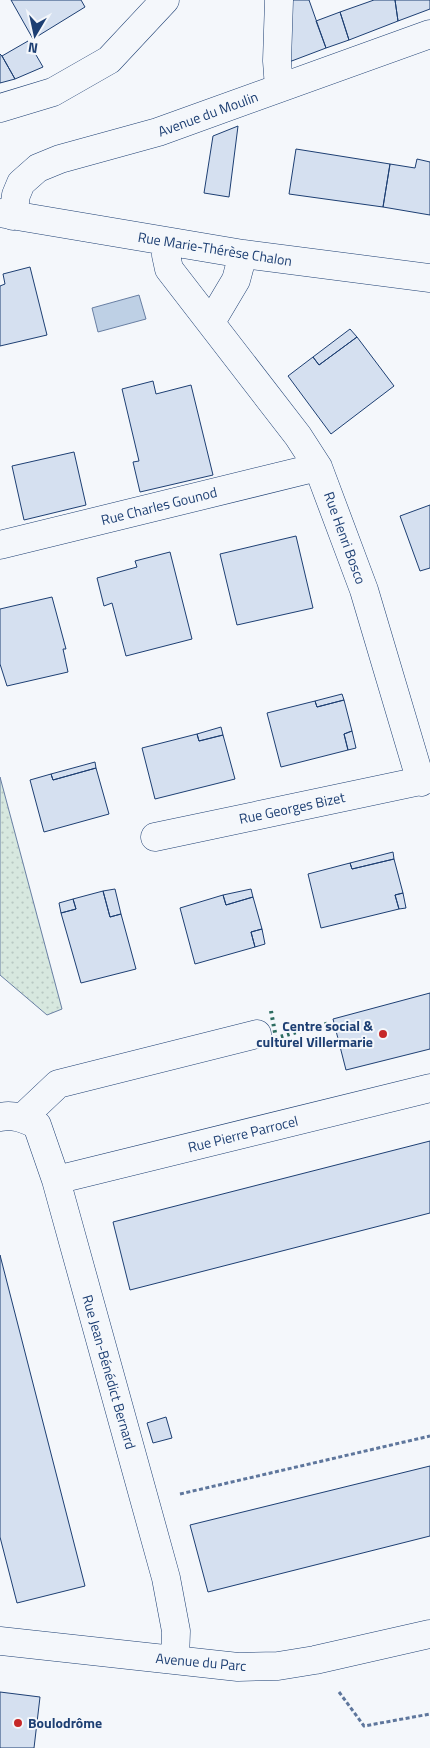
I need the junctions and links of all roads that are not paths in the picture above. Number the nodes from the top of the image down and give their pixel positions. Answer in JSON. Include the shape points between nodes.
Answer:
{"nodes":[{"id":1,"x":165,"y":0,"type":"edge"},
{"id":2,"x":279,"y":0,"type":"edge"},
{"id":3,"x":430,"y":34,"type":"edge"},
{"id":4,"x":279,"y":88,"type":"junction"},
{"id":5,"x":0,"y":108,"type":"edge"},
{"id":6,"x":6,"y":215,"type":"edge"},
{"id":7,"x":166,"y":242,"type":"junction"},
{"id":8,"x":242,"y":254,"type":"junction"},
{"id":9,"x":430,"y":278,"type":"edge"},
{"id":10,"x":211,"y":322,"type":"junction"},
{"id":11,"x":318,"y":467,"type":"junction"},
{"id":12,"x":0,"y":545,"type":"edge"},
{"id":13,"x":426,"y":780,"type":"edge"},
{"id":14,"x":155,"y":837,"type":"dead end"},
{"id":15,"x":257,"y":1034,"type":"dead end"},
{"id":16,"x":430,"y":1088,"type":"edge"},
{"id":17,"x":11,"y":1118,"type":"edge"},
{"id":18,"x":56,"y":1180,"type":"junction"},
{"id":19,"x":430,"y":1634,"type":"edge"},
{"id":20,"x":0,"y":1641,"type":"edge"},
{"id":21,"x":175,"y":1660,"type":"junction"}],
"edges":[{"from":1,"to":5,"type":"street","via":[[109,60],[53,92]]},
{"from":2,"to":4,"type":"street"},
{"from":3,"to":4,"type":"street","name":"Avenue du Moulin"},
{"from":4,"to":6,"type":"street","name":"Avenue du Moulin","via":[[158,132],[38,168],[22,183]]},
{"from":6,"to":7,"type":"street","name":"Rue Marie-Thérèse Chalon"},
{"from":7,"to":8,"type":"street","name":"Rue Marie-Thérèse Chalon"},
{"from":7,"to":10,"type":"street","name":"Rue Henri Bosco","via":[[169,269]]},
{"from":8,"to":9,"type":"street","name":"Rue Marie-Thérèse Chalon"},
{"from":8,"to":10,"type":"street","via":[[236,280]]},
{"from":10,"to":11,"type":"street","name":"Rue Henri Bosco"},
{"from":11,"to":12,"type":"street","name":"Rue Charles Gounod"},
{"from":11,"to":13,"type":"street","name":"Rue Henri Bosco","via":[[364,590]]},
{"from":13,"to":14,"type":"street","name":"Rue Georges Bizet"},
{"from":15,"to":17,"type":"street","via":[[58,1084]]},
{"from":16,"to":18,"type":"street","name":"Rue Pierre Parrocel"},
{"from":17,"to":18,"type":"street","name":"Rue Jean-Bénédict Bernard","via":[[37,1125]]},
{"from":18,"to":21,"type":"street","name":"Rue Jean-Bénédict Bernard","via":[[166,1578],[176,1631]]},
{"from":19,"to":21,"type":"street","name":"Avenue du Parc","via":[[278,1666],[238,1667]]},
{"from":20,"to":21,"type":"street","name":"Avenue du Parc"}]}
